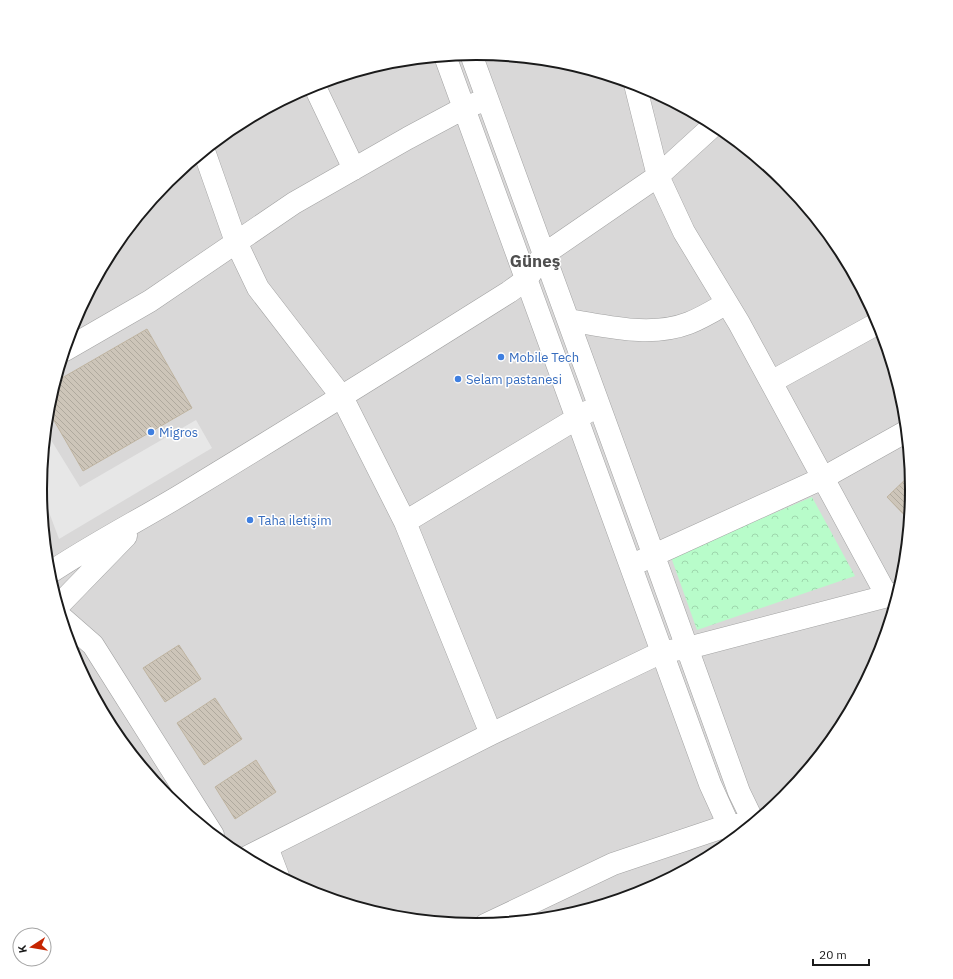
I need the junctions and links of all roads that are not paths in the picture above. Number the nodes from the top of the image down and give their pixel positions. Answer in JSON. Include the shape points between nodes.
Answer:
{"nodes":[{"id":1,"x":473,"y":60,"type":"edge"},
{"id":2,"x":447,"y":61,"type":"edge"},
{"id":3,"x":317,"y":91,"type":"edge"},
{"id":4,"x":637,"y":91,"type":"edge"},
{"id":5,"x":487,"y":100,"type":"junction"},
{"id":6,"x":464,"y":108,"type":"junction"},
{"id":7,"x":710,"y":129,"type":"edge"},
{"id":8,"x":206,"y":156,"type":"edge"},
{"id":9,"x":354,"y":169,"type":"junction"},
{"id":10,"x":658,"y":176,"type":"junction"},
{"id":11,"x":236,"y":242,"type":"junction"},
{"id":12,"x":543,"y":255,"type":"junction"},
{"id":13,"x":527,"y":279,"type":"junction"},
{"id":14,"x":727,"y":303,"type":"junction"},
{"id":15,"x":568,"y":320,"type":"junction"},
{"id":16,"x":873,"y":326,"type":"edge"},
{"id":17,"x":72,"y":346,"type":"edge"},
{"id":18,"x":771,"y":382,"type":"junction"},
{"id":19,"x":342,"y":397,"type":"junction"},
{"id":20,"x":599,"y":405,"type":"junction"},
{"id":21,"x":577,"y":417,"type":"junction"},
{"id":22,"x":902,"y":434,"type":"edge"},
{"id":23,"x":823,"y":478,"type":"junction"},
{"id":24,"x":145,"y":517,"type":"junction"},
{"id":25,"x":405,"y":522,"type":"junction"},
{"id":26,"x":654,"y":556,"type":"junction"},
{"id":27,"x":630,"y":565,"type":"junction"},
{"id":28,"x":55,"y":570,"type":"edge"},
{"id":29,"x":893,"y":595,"type":"edge"},
{"id":30,"x":62,"y":602,"type":"edge"},
{"id":31,"x":68,"y":623,"type":"edge"},
{"id":32,"x":688,"y":648,"type":"junction"},
{"id":33,"x":662,"y":652,"type":"junction"},
{"id":34,"x":490,"y":734,"type":"junction"},
{"id":35,"x":751,"y":819,"type":"edge"},
{"id":36,"x":204,"y":821,"type":"edge"},
{"id":37,"x":732,"y":832,"type":"edge"},
{"id":38,"x":267,"y":847,"type":"junction"},
{"id":39,"x":251,"y":855,"type":"edge"},
{"id":40,"x":275,"y":868,"type":"edge"},
{"id":41,"x":499,"y":918,"type":"edge"}],
"edges":[{"from":1,"to":5,"type":"street"},
{"from":2,"to":6,"type":"street"},
{"from":3,"to":9,"type":"street"},
{"from":4,"to":10,"type":"street"},
{"from":5,"to":6,"type":"street"},
{"from":5,"to":12,"type":"street"},
{"from":6,"to":9,"type":"street"},
{"from":6,"to":13,"type":"street"},
{"from":7,"to":10,"type":"street"},
{"from":8,"to":11,"type":"street"},
{"from":9,"to":11,"type":"street","via":[[294,203]]},
{"from":10,"to":12,"type":"street"},
{"from":10,"to":14,"type":"street","via":[[684,232]]},
{"from":11,"to":17,"type":"street","via":[[150,301]]},
{"from":11,"to":19,"type":"street","via":[[258,288]]},
{"from":12,"to":13,"type":"street"},
{"from":12,"to":15,"type":"street"},
{"from":13,"to":19,"type":"street"},
{"from":13,"to":21,"type":"street"},
{"from":14,"to":15,"type":"street","via":[[689,323],[660,330],[638,331]]},
{"from":14,"to":18,"type":"street"},
{"from":15,"to":20,"type":"street"},
{"from":16,"to":18,"type":"street"},
{"from":18,"to":23,"type":"street"},
{"from":19,"to":24,"type":"street"},
{"from":19,"to":25,"type":"street"},
{"from":20,"to":21,"type":"street"},
{"from":20,"to":26,"type":"street"},
{"from":21,"to":25,"type":"street"},
{"from":21,"to":27,"type":"street"},
{"from":22,"to":23,"type":"street"},
{"from":23,"to":26,"type":"street"},
{"from":23,"to":29,"type":"street"},
{"from":24,"to":28,"type":"street"},
{"from":24,"to":30,"type":"street"},
{"from":25,"to":34,"type":"street"},
{"from":26,"to":27,"type":"street"},
{"from":26,"to":32,"type":"street"},
{"from":27,"to":33,"type":"street"},
{"from":29,"to":32,"type":"street"},
{"from":31,"to":36,"type":"street","via":[[92,644]]},
{"from":32,"to":33,"type":"street"},
{"from":32,"to":35,"type":"street"},
{"from":33,"to":34,"type":"street"},
{"from":33,"to":37,"type":"street","via":[[710,784]]},
{"from":34,"to":38,"type":"street"},
{"from":37,"to":41,"type":"street","via":[[613,864]]},
{"from":38,"to":39,"type":"street"},
{"from":38,"to":40,"type":"street"}]}
